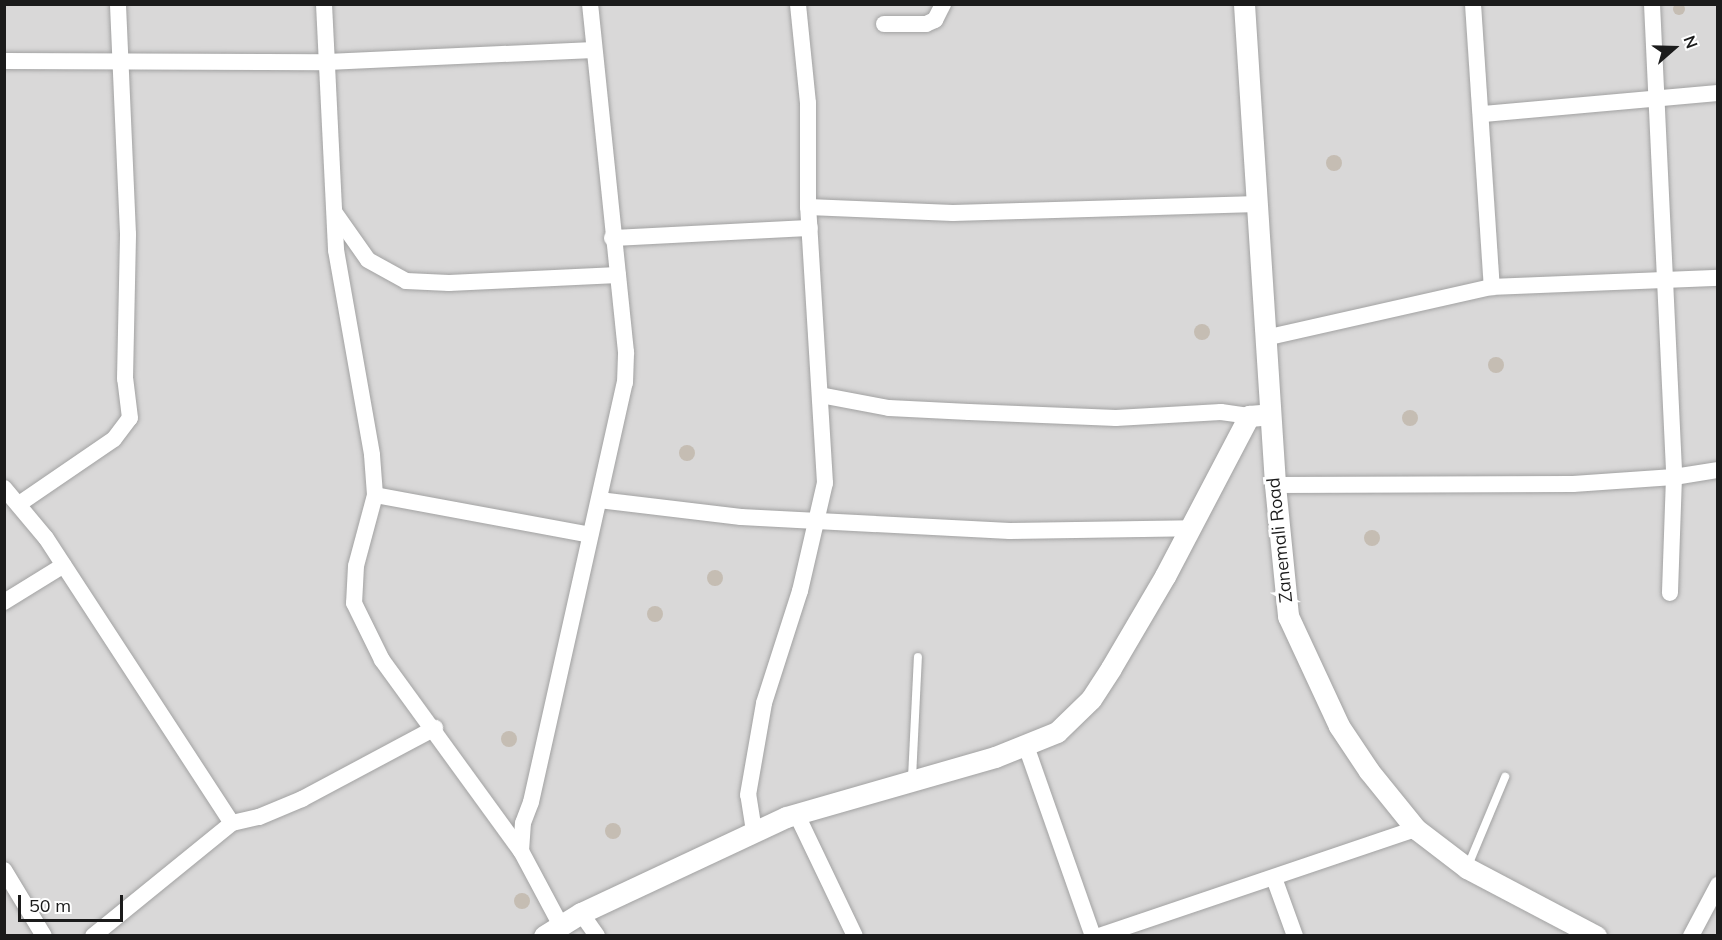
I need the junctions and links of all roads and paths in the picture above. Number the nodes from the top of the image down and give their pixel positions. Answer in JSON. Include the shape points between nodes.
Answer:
{"nodes":[{"id":1,"x":118,"y":4,"type":"edge"},
{"id":2,"x":324,"y":4,"type":"edge"},
{"id":3,"x":590,"y":4,"type":"edge"},
{"id":4,"x":798,"y":4,"type":"edge"},
{"id":5,"x":943,"y":4,"type":"edge"},
{"id":6,"x":1244,"y":4,"type":"edge"},
{"id":7,"x":1473,"y":4,"type":"edge"},
{"id":8,"x":1652,"y":4,"type":"edge"},
{"id":9,"x":884,"y":24,"type":"dead end"},
{"id":10,"x":594,"y":50,"type":"junction"},
{"id":11,"x":4,"y":61,"type":"edge"},
{"id":12,"x":120,"y":62,"type":"junction"},
{"id":13,"x":327,"y":62,"type":"junction"},
{"id":14,"x":1718,"y":93,"type":"edge"},
{"id":15,"x":1658,"y":99,"type":"junction"},
{"id":16,"x":1483,"y":114,"type":"junction"},
{"id":17,"x":1258,"y":204,"type":"junction"},
{"id":18,"x":808,"y":207,"type":"junction"},
{"id":19,"x":334,"y":212,"type":"junction"},
{"id":20,"x":810,"y":228,"type":"junction"},
{"id":21,"x":612,"y":238,"type":"junction"},
{"id":22,"x":618,"y":275,"type":"junction"},
{"id":23,"x":1718,"y":278,"type":"edge"},
{"id":24,"x":1663,"y":279,"type":"junction"},
{"id":25,"x":1492,"y":287,"type":"junction"},
{"id":26,"x":1265,"y":339,"type":"junction"},
{"id":27,"x":820,"y":395,"type":"junction"},
{"id":28,"x":1260,"y":415,"type":"junction"},
{"id":29,"x":1718,"y":471,"type":"edge"},
{"id":30,"x":1674,"y":477,"type":"junction"},
{"id":31,"x":1275,"y":485,"type":"junction"},
{"id":32,"x":4,"y":488,"type":"edge"},
{"id":33,"x":375,"y":495,"type":"junction"},
{"id":34,"x":599,"y":500,"type":"junction"},
{"id":35,"x":19,"y":504,"type":"junction"},
{"id":36,"x":818,"y":522,"type":"junction"},
{"id":37,"x":1192,"y":528,"type":"junction"},
{"id":38,"x":590,"y":535,"type":"junction"},
{"id":39,"x":64,"y":565,"type":"junction"},
{"id":40,"x":1670,"y":594,"type":"dead end"},
{"id":41,"x":4,"y":602,"type":"edge"},
{"id":42,"x":918,"y":657,"type":"dead end"},
{"id":43,"x":435,"y":728,"type":"junction"},
{"id":44,"x":1026,"y":746,"type":"junction"},
{"id":45,"x":1505,"y":777,"type":"dead end"},
{"id":46,"x":912,"y":778,"type":"junction"},
{"id":47,"x":796,"y":813,"type":"junction"},
{"id":48,"x":232,"y":823,"type":"junction"},
{"id":49,"x":1416,"y":829,"type":"junction"},
{"id":50,"x":754,"y":831,"type":"junction"},
{"id":51,"x":521,"y":851,"type":"junction"},
{"id":52,"x":1467,"y":868,"type":"junction"},
{"id":53,"x":4,"y":870,"type":"edge"},
{"id":54,"x":1274,"y":878,"type":"junction"},
{"id":55,"x":1718,"y":885,"type":"edge"},
{"id":56,"x":564,"y":926,"type":"edge"},
{"id":57,"x":44,"y":936,"type":"edge"},
{"id":58,"x":93,"y":936,"type":"edge"},
{"id":59,"x":597,"y":936,"type":"edge"},
{"id":60,"x":855,"y":936,"type":"edge"},
{"id":61,"x":1093,"y":936,"type":"edge"},
{"id":62,"x":1099,"y":936,"type":"edge"},
{"id":63,"x":1295,"y":936,"type":"edge"},
{"id":64,"x":1596,"y":936,"type":"edge"},
{"id":65,"x":1691,"y":936,"type":"edge"}],
"edges":[{"from":1,"to":12,"type":"street"},
{"from":2,"to":13,"type":"street"},
{"from":3,"to":10,"type":"street"},
{"from":4,"to":18,"type":"street","via":[[808,103]]},
{"from":5,"to":9,"type":"street","via":[[935,20],[926,24]]},
{"from":6,"to":17,"type":"street","name":"Zanemali Road"},
{"from":7,"to":16,"type":"street"},
{"from":8,"to":15,"type":"street"},
{"from":10,"to":13,"type":"street"},
{"from":10,"to":21,"type":"street"},
{"from":11,"to":12,"type":"street"},
{"from":12,"to":13,"type":"street"},
{"from":12,"to":35,"type":"street","via":[[128,234],[124,370],[130,418],[114,439]]},
{"from":13,"to":19,"type":"street"},
{"from":14,"to":15,"type":"street"},
{"from":15,"to":16,"type":"street"},
{"from":15,"to":24,"type":"street"},
{"from":16,"to":25,"type":"street"},
{"from":17,"to":18,"type":"street","via":[[953,213]]},
{"from":17,"to":26,"type":"street","name":"Zanemali Road"},
{"from":18,"to":20,"type":"street"},
{"from":19,"to":22,"type":"street","via":[[368,260],[406,281],[449,283]]},
{"from":19,"to":33,"type":"street","via":[[336,250],[372,455]]},
{"from":20,"to":21,"type":"street"},
{"from":20,"to":27,"type":"street"},
{"from":21,"to":22,"type":"street"},
{"from":22,"to":34,"type":"street","via":[[625,383]]},
{"from":23,"to":24,"type":"street"},
{"from":24,"to":25,"type":"street"},
{"from":24,"to":30,"type":"street"},
{"from":25,"to":26,"type":"street"},
{"from":26,"to":28,"type":"street","name":"Zanemali Road"},
{"from":27,"to":28,"type":"street","via":[[889,408],[969,412],[1116,418],[1221,412]]},
{"from":27,"to":36,"type":"street","via":[[825,483]]},
{"from":28,"to":31,"type":"street","name":"Zanemali Road"},
{"from":28,"to":37,"type":"street"},
{"from":29,"to":30,"type":"street"},
{"from":30,"to":31,"type":"street","via":[[1573,484]]},
{"from":30,"to":40,"type":"street"},
{"from":31,"to":49,"type":"street","name":"Zanemali Road","via":[[1288,616],[1308,665],[1351,744]]},
{"from":32,"to":35,"type":"street"},
{"from":33,"to":38,"type":"street"},
{"from":33,"to":43,"type":"street","via":[[356,566],[354,603],[382,660]]},
{"from":34,"to":36,"type":"street"},
{"from":34,"to":38,"type":"street"},
{"from":35,"to":39,"type":"street"},
{"from":36,"to":37,"type":"street","via":[[1010,531]]},
{"from":36,"to":50,"type":"street","via":[[764,703],[748,795]]},
{"from":37,"to":44,"type":"street","via":[[1091,699],[1057,732]]},
{"from":38,"to":51,"type":"street","via":[[531,802],[523,823]]},
{"from":39,"to":41,"type":"street"},
{"from":39,"to":48,"type":"street"},
{"from":42,"to":46,"type":"lane"},
{"from":43,"to":48,"type":"street","via":[[302,799],[259,817]]},
{"from":43,"to":51,"type":"street"},
{"from":44,"to":46,"type":"street"},
{"from":44,"to":61,"type":"street"},
{"from":45,"to":52,"type":"lane"},
{"from":46,"to":47,"type":"street"},
{"from":47,"to":50,"type":"street"},
{"from":47,"to":60,"type":"street"},
{"from":48,"to":58,"type":"street"},
{"from":49,"to":52,"type":"street","name":"Zanemali Road"},
{"from":49,"to":54,"type":"street"},
{"from":50,"to":56,"type":"street"},
{"from":51,"to":56,"type":"street"},
{"from":52,"to":64,"type":"street","name":"Zanemali Road"},
{"from":53,"to":57,"type":"street"},
{"from":54,"to":62,"type":"street"},
{"from":54,"to":63,"type":"street"},
{"from":55,"to":65,"type":"street"},
{"from":56,"to":59,"type":"street"}]}
